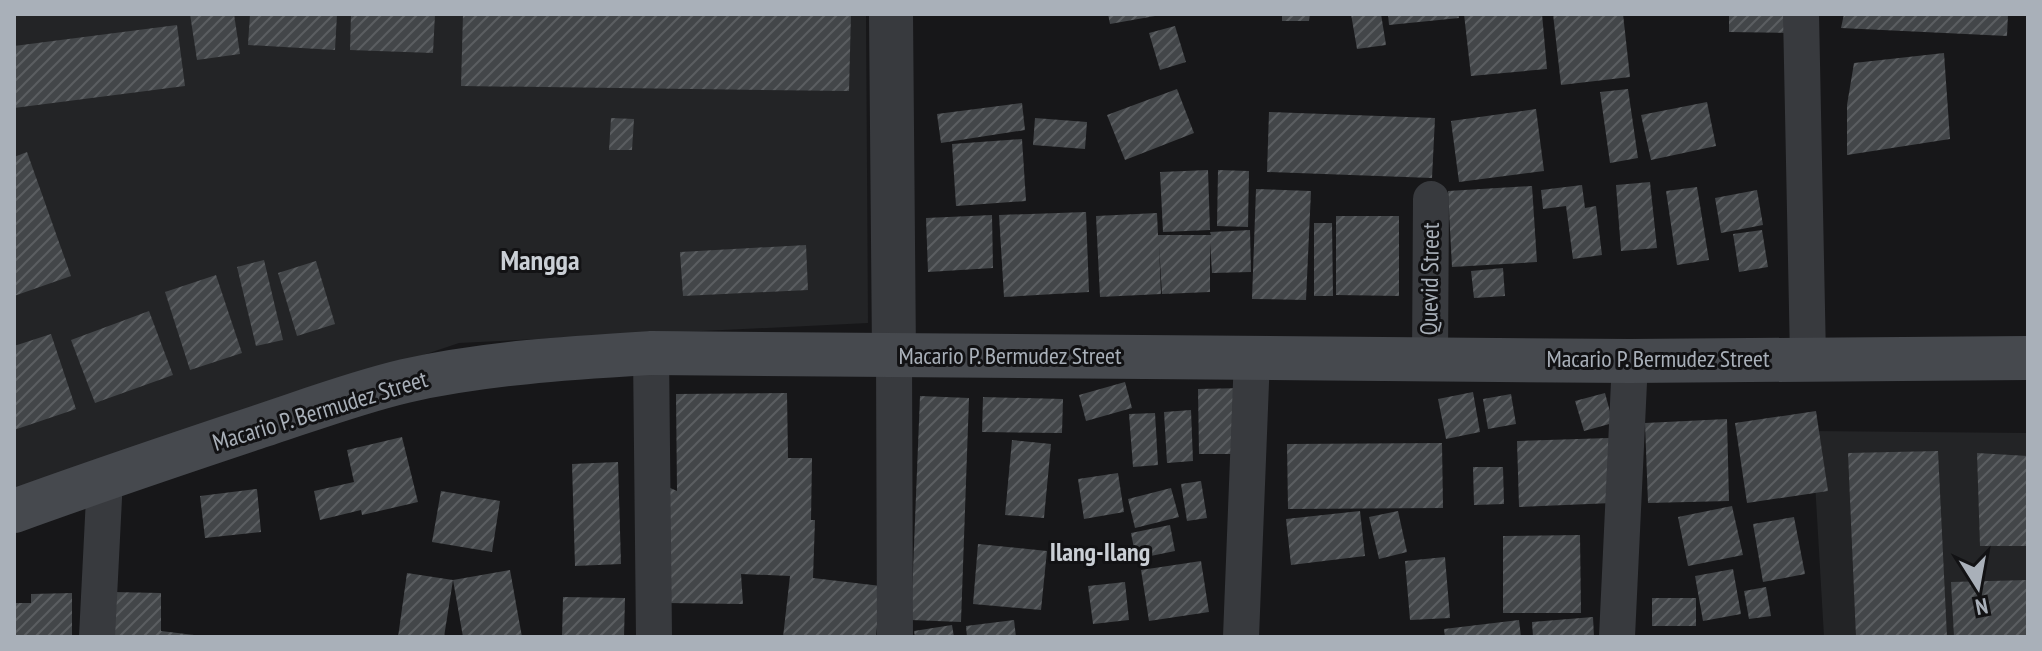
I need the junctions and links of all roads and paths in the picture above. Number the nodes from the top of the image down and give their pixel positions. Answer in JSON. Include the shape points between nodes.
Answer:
{"nodes":[{"id":1,"x":891,"y":14,"type":"edge"},
{"id":2,"x":1801,"y":14,"type":"edge"},
{"id":3,"x":1431,"y":199,"type":"dead end"},
{"id":4,"x":651,"y":353,"type":"junction"},
{"id":5,"x":894,"y":355,"type":"junction"},
{"id":6,"x":1252,"y":357,"type":"junction"},
{"id":7,"x":1430,"y":358,"type":"junction"},
{"id":8,"x":1808,"y":358,"type":"junction"},
{"id":9,"x":2028,"y":358,"type":"edge"},
{"id":10,"x":1630,"y":361,"type":"junction"},
{"id":11,"x":105,"y":478,"type":"junction"},
{"id":12,"x":14,"y":511,"type":"edge"},
{"id":13,"x":97,"y":637,"type":"edge"},
{"id":14,"x":654,"y":637,"type":"edge"},
{"id":15,"x":895,"y":637,"type":"edge"},
{"id":16,"x":1241,"y":637,"type":"edge"},
{"id":17,"x":1617,"y":637,"type":"edge"}],
"edges":[{"from":1,"to":5,"type":"street"},
{"from":2,"to":8,"type":"street"},
{"from":3,"to":7,"type":"street","name":"Quevid Street"},
{"from":4,"to":5,"type":"main road","name":"Macario P. Bermudez Street"},
{"from":4,"to":11,"type":"main road","name":"Macario P. Bermudez Street","via":[[473,369],[404,381]]},
{"from":4,"to":14,"type":"street"},
{"from":5,"to":6,"type":"main road","name":"Macario P. Bermudez Street"},
{"from":5,"to":15,"type":"street"},
{"from":6,"to":7,"type":"main road","name":"Macario P. Bermudez Street"},
{"from":6,"to":16,"type":"street"},
{"from":7,"to":10,"type":"main road","name":"Macario P. Bermudez Street"},
{"from":8,"to":9,"type":"main road","name":"Macario P. Bermudez Street"},
{"from":8,"to":10,"type":"main road","name":"Macario P. Bermudez Street"},
{"from":10,"to":17,"type":"street"},
{"from":11,"to":12,"type":"main road","name":"Macario P. Bermudez Street"},
{"from":11,"to":13,"type":"street"}]}
